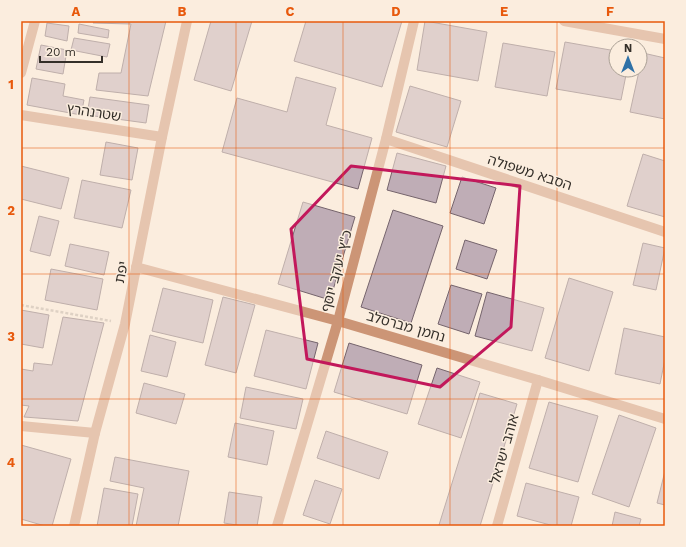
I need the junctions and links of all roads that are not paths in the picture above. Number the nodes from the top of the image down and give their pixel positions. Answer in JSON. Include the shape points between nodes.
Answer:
{"nodes":[{"id":1,"x":35,"y":21,"type":"edge"},
{"id":2,"x":187,"y":21,"type":"edge"},
{"id":3,"x":414,"y":21,"type":"edge"},
{"id":4,"x":564,"y":21,"type":"edge"},
{"id":5,"x":665,"y":39,"type":"edge"},
{"id":6,"x":21,"y":74,"type":"edge"},
{"id":7,"x":21,"y":115,"type":"edge"},
{"id":8,"x":162,"y":137,"type":"junction"},
{"id":9,"x":386,"y":139,"type":"junction"},
{"id":10,"x":665,"y":232,"type":"edge"},
{"id":11,"x":136,"y":267,"type":"junction"},
{"id":12,"x":338,"y":321,"type":"junction"},
{"id":13,"x":538,"y":380,"type":"junction"},
{"id":14,"x":665,"y":419,"type":"edge"},
{"id":15,"x":21,"y":426,"type":"edge"},
{"id":16,"x":95,"y":433,"type":"junction"},
{"id":17,"x":74,"y":526,"type":"edge"},
{"id":18,"x":277,"y":526,"type":"edge"},
{"id":19,"x":497,"y":526,"type":"edge"}],
"edges":[{"from":1,"to":6,"type":"street"},
{"from":2,"to":8,"type":"street","name":"יפת"},
{"from":3,"to":9,"type":"street","name":"כ\"ץ יעקב יוסף"},
{"from":4,"to":5,"type":"street"},
{"from":7,"to":8,"type":"street","name":"שטרנהרץ"},
{"from":8,"to":11,"type":"street","name":"יפת"},
{"from":9,"to":10,"type":"street","name":"הסבא משפולה"},
{"from":9,"to":12,"type":"street","name":"כ\"ץ יעקב יוסף"},
{"from":11,"to":12,"type":"street","name":"נחמן מברסלב"},
{"from":11,"to":16,"type":"street","name":"יפת","via":[[125,324]]},
{"from":12,"to":13,"type":"street","name":"נחמן מברסלב"},
{"from":12,"to":18,"type":"street","name":"כ\"ץ יעקב יוסף"},
{"from":13,"to":14,"type":"street","name":"נחמן מברסלב"},
{"from":13,"to":19,"type":"street","name":"אוהב ישראל"},
{"from":15,"to":16,"type":"street"},
{"from":16,"to":17,"type":"street","name":"יפת"}]}
